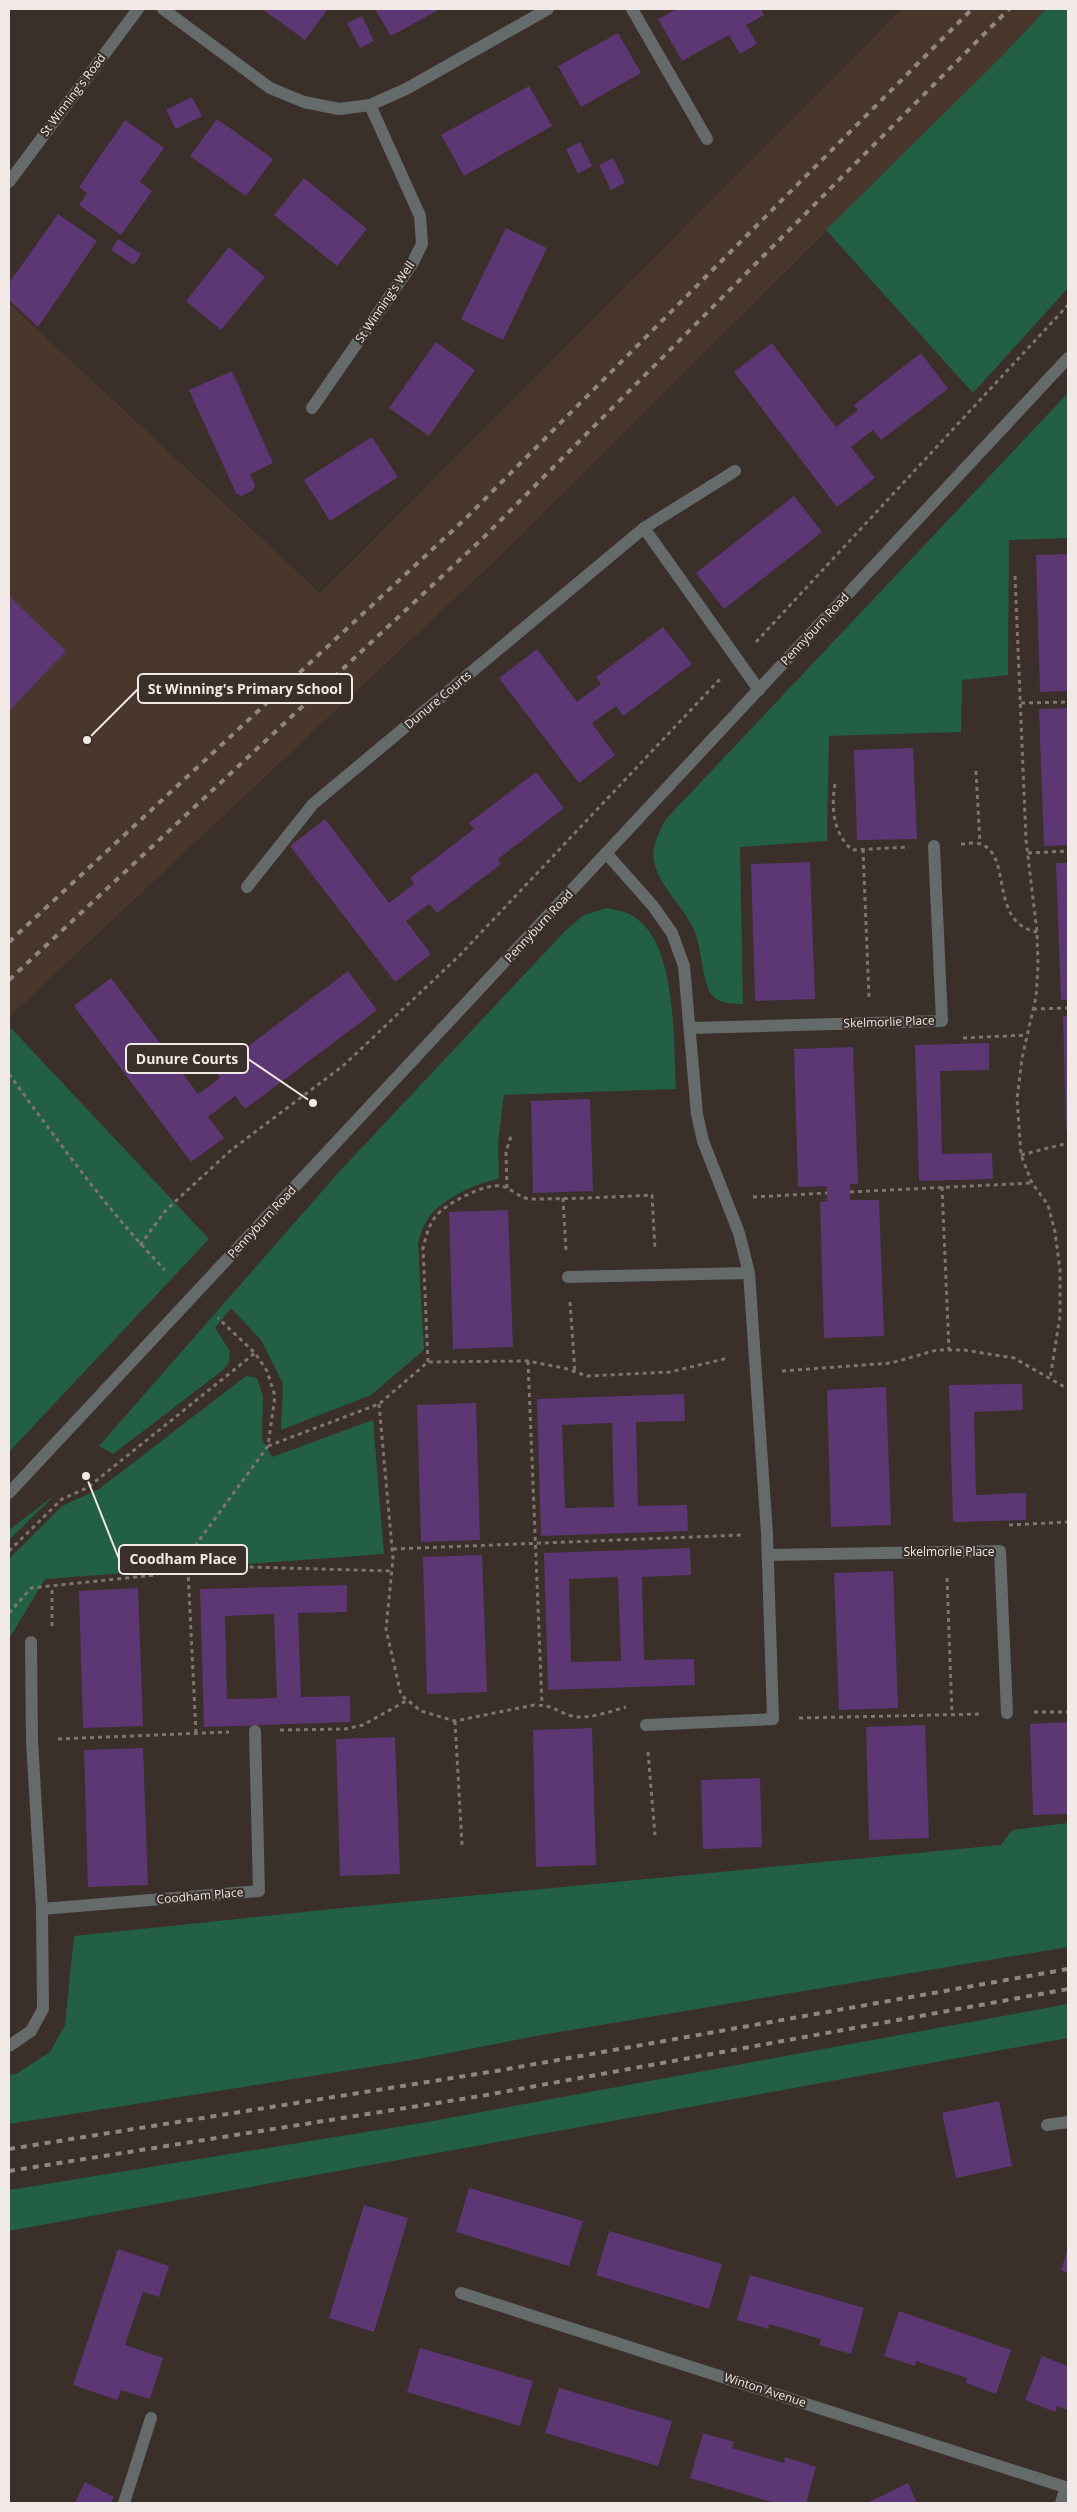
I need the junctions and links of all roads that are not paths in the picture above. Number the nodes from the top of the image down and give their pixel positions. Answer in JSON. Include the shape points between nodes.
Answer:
{"nodes":[{"id":1,"x":138,"y":9,"type":"edge"},
{"id":2,"x":163,"y":9,"type":"edge"},
{"id":3,"x":548,"y":9,"type":"edge"},
{"id":4,"x":632,"y":9,"type":"edge"},
{"id":5,"x":370,"y":106,"type":"junction"},
{"id":6,"x":707,"y":139,"type":"dead end"},
{"id":7,"x":9,"y":182,"type":"edge"},
{"id":8,"x":1068,"y":358,"type":"edge"},
{"id":9,"x":312,"y":408,"type":"dead end"},
{"id":10,"x":735,"y":471,"type":"dead end"},
{"id":11,"x":644,"y":528,"type":"junction"},
{"id":12,"x":759,"y":690,"type":"junction"},
{"id":13,"x":934,"y":846,"type":"dead end"},
{"id":14,"x":606,"y":853,"type":"junction"},
{"id":15,"x":247,"y":887,"type":"dead end"},
{"id":16,"x":691,"y":1028,"type":"junction"},
{"id":17,"x":749,"y":1273,"type":"junction"},
{"id":18,"x":568,"y":1277,"type":"dead end"},
{"id":19,"x":9,"y":1493,"type":"edge"},
{"id":20,"x":768,"y":1555,"type":"junction"},
{"id":21,"x":31,"y":1642,"type":"dead end"},
{"id":22,"x":1007,"y":1713,"type":"road end"},
{"id":23,"x":646,"y":1725,"type":"road end"},
{"id":24,"x":255,"y":1731,"type":"road end"},
{"id":25,"x":42,"y":1909,"type":"junction"},
{"id":26,"x":9,"y":2046,"type":"edge"},
{"id":27,"x":1068,"y":2122,"type":"edge"},
{"id":28,"x":1047,"y":2126,"type":"dead end"},
{"id":29,"x":461,"y":2293,"type":"dead end"},
{"id":30,"x":151,"y":2418,"type":"dead end"},
{"id":31,"x":1067,"y":2487,"type":"edge"},
{"id":32,"x":124,"y":2503,"type":"edge"},
{"id":33,"x":1061,"y":2503,"type":"edge"}],
"edges":[{"from":1,"to":7,"type":"street","name":"St Winning's Road"},
{"from":2,"to":5,"type":"street","via":[[270,88],[304,102],[339,109]]},
{"from":3,"to":5,"type":"street"},
{"from":4,"to":6,"type":"street"},
{"from":5,"to":9,"type":"street","name":"St Winning's Well","via":[[420,216],[422,244],[412,264]]},
{"from":8,"to":12,"type":"street","name":"Pennyburn Road"},
{"from":10,"to":11,"type":"street","name":"Dunure Courts"},
{"from":11,"to":12,"type":"street"},
{"from":11,"to":15,"type":"street","name":"Dunure Courts","via":[[313,804]]},
{"from":12,"to":14,"type":"street","name":"Pennyburn Road"},
{"from":13,"to":16,"type":"street","name":"Skelmorlie Place","via":[[942,1020]]},
{"from":14,"to":16,"type":"street","via":[[653,906],[672,933],[684,966]]},
{"from":14,"to":19,"type":"street","name":"Pennyburn Road"},
{"from":16,"to":17,"type":"street","via":[[697,1114],[739,1233]]},
{"from":17,"to":18,"type":"street"},
{"from":17,"to":20,"type":"street"},
{"from":20,"to":22,"type":"street","name":"Skelmorlie Place","via":[[1000,1550]]},
{"from":20,"to":23,"type":"street","via":[[773,1719]]},
{"from":21,"to":25,"type":"street","via":[[32,1740]]},
{"from":24,"to":25,"type":"street","name":"Coodham Place","via":[[259,1891]]},
{"from":25,"to":26,"type":"street","via":[[44,2009],[31,2031]]},
{"from":27,"to":28,"type":"street"},
{"from":29,"to":31,"type":"street","name":"Winton Avenue"},
{"from":30,"to":32,"type":"street"},
{"from":31,"to":33,"type":"street"}]}
